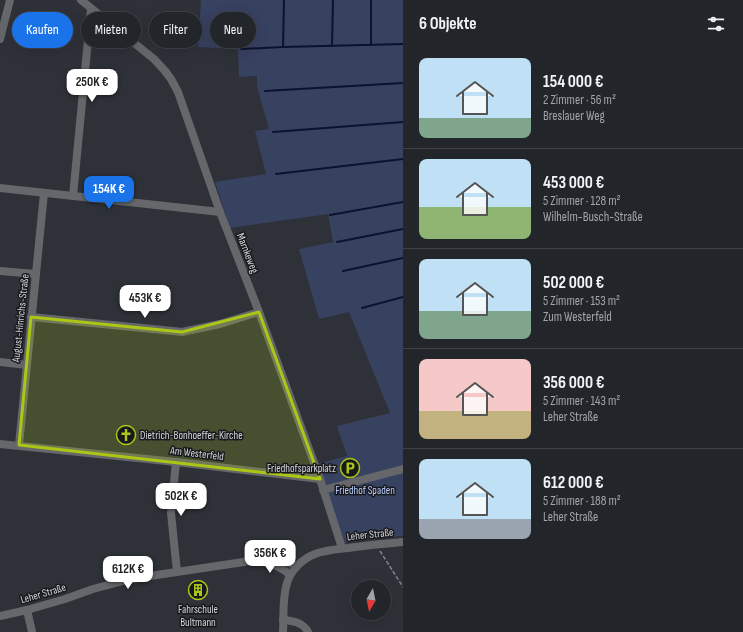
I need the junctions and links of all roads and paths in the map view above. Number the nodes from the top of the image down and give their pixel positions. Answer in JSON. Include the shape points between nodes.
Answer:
{"nodes":[{"id":1,"x":10,"y":0,"type":"edge"},
{"id":2,"x":81,"y":0,"type":"edge"},
{"id":3,"x":91,"y":9,"type":"junction"},
{"id":4,"x":0,"y":39,"type":"edge"},
{"id":5,"x":0,"y":188,"type":"edge"},
{"id":6,"x":44,"y":193,"type":"junction"},
{"id":7,"x":73,"y":196,"type":"junction"},
{"id":8,"x":220,"y":212,"type":"junction"},
{"id":9,"x":0,"y":270,"type":"edge"},
{"id":10,"x":36,"y":274,"type":"junction"},
{"id":11,"x":259,"y":312,"type":"junction"},
{"id":12,"x":32,"y":317,"type":"junction"},
{"id":13,"x":0,"y":362,"type":"edge"},
{"id":14,"x":27,"y":365,"type":"junction"},
{"id":15,"x":0,"y":444,"type":"edge"},
{"id":16,"x":19,"y":445,"type":"junction"},
{"id":17,"x":176,"y":462,"type":"junction"},
{"id":18,"x":403,"y":469,"type":"edge"},
{"id":19,"x":320,"y":479,"type":"junction"},
{"id":20,"x":323,"y":490,"type":"junction"},
{"id":21,"x":403,"y":542,"type":"edge"},
{"id":22,"x":376,"y":544,"type":"junction"},
{"id":23,"x":342,"y":548,"type":"junction"},
{"id":24,"x":257,"y":560,"type":"junction"},
{"id":25,"x":296,"y":566,"type":"junction"},
{"id":26,"x":177,"y":572,"type":"junction"},
{"id":27,"x":290,"y":575,"type":"junction"},
{"id":28,"x":403,"y":587,"type":"edge"},
{"id":29,"x":27,"y":610,"type":"junction"},
{"id":30,"x":0,"y":616,"type":"edge"},
{"id":31,"x":284,"y":620,"type":"junction"},
{"id":32,"x":32,"y":632,"type":"edge"},
{"id":33,"x":283,"y":632,"type":"edge"},
{"id":34,"x":308,"y":632,"type":"edge"}],
"edges":[{"from":1,"to":4,"type":"street"},
{"from":2,"to":3,"type":"street","name":"Marnkeweg"},
{"from":3,"to":7,"type":"street"},
{"from":3,"to":8,"type":"street","name":"Marnkeweg","via":[[154,59],[171,79],[186,113]]},
{"from":5,"to":6,"type":"street"},
{"from":6,"to":7,"type":"street"},
{"from":6,"to":10,"type":"street","name":"August-Hinrichs-Straße"},
{"from":7,"to":8,"type":"street"},
{"from":8,"to":11,"type":"street","name":"Marnkeweg"},
{"from":9,"to":10,"type":"street"},
{"from":10,"to":12,"type":"street","name":"August-Hinrichs-Straße"},
{"from":11,"to":12,"type":"street","via":[[182,332]]},
{"from":11,"to":19,"type":"street","name":"Marnkeweg"},
{"from":12,"to":14,"type":"street","name":"August-Hinrichs-Straße"},
{"from":13,"to":14,"type":"street"},
{"from":14,"to":16,"type":"street","name":"August-Hinrichs-Straße"},
{"from":15,"to":16,"type":"street","name":"Am Westerfeld"},
{"from":16,"to":17,"type":"street","name":"Am Westerfeld"},
{"from":17,"to":19,"type":"street","name":"Am Westerfeld"},
{"from":17,"to":26,"type":"street","via":[[170,512]]},
{"from":18,"to":20,"type":"street"},
{"from":19,"to":20,"type":"street","name":"Marnkeweg"},
{"from":20,"to":23,"type":"street","name":"Marnkeweg"},
{"from":21,"to":22,"type":"street","name":"Leher Straße"},
{"from":22,"to":23,"type":"street","name":"Leher Straße"},
{"from":22,"to":28,"type":"path"},
{"from":23,"to":25,"type":"street","name":"Leher Straße","via":[[316,553]]},
{"from":24,"to":25,"type":"street","name":"Leher Straße","via":[[276,558]]},
{"from":24,"to":26,"type":"street","name":"Leher Straße"},
{"from":24,"to":27,"type":"street","name":"Leher Straße","via":[[278,566]]},
{"from":25,"to":27,"type":"street","name":"Leher Straße"},
{"from":26,"to":29,"type":"street","name":"Leher Straße","via":[[123,581]]},
{"from":27,"to":31,"type":"street","via":[[284,593]]},
{"from":29,"to":30,"type":"street","name":"Leher Straße"},
{"from":29,"to":32,"type":"street"},
{"from":31,"to":33,"type":"street"},
{"from":31,"to":34,"type":"street","via":[[301,624]]}]}
